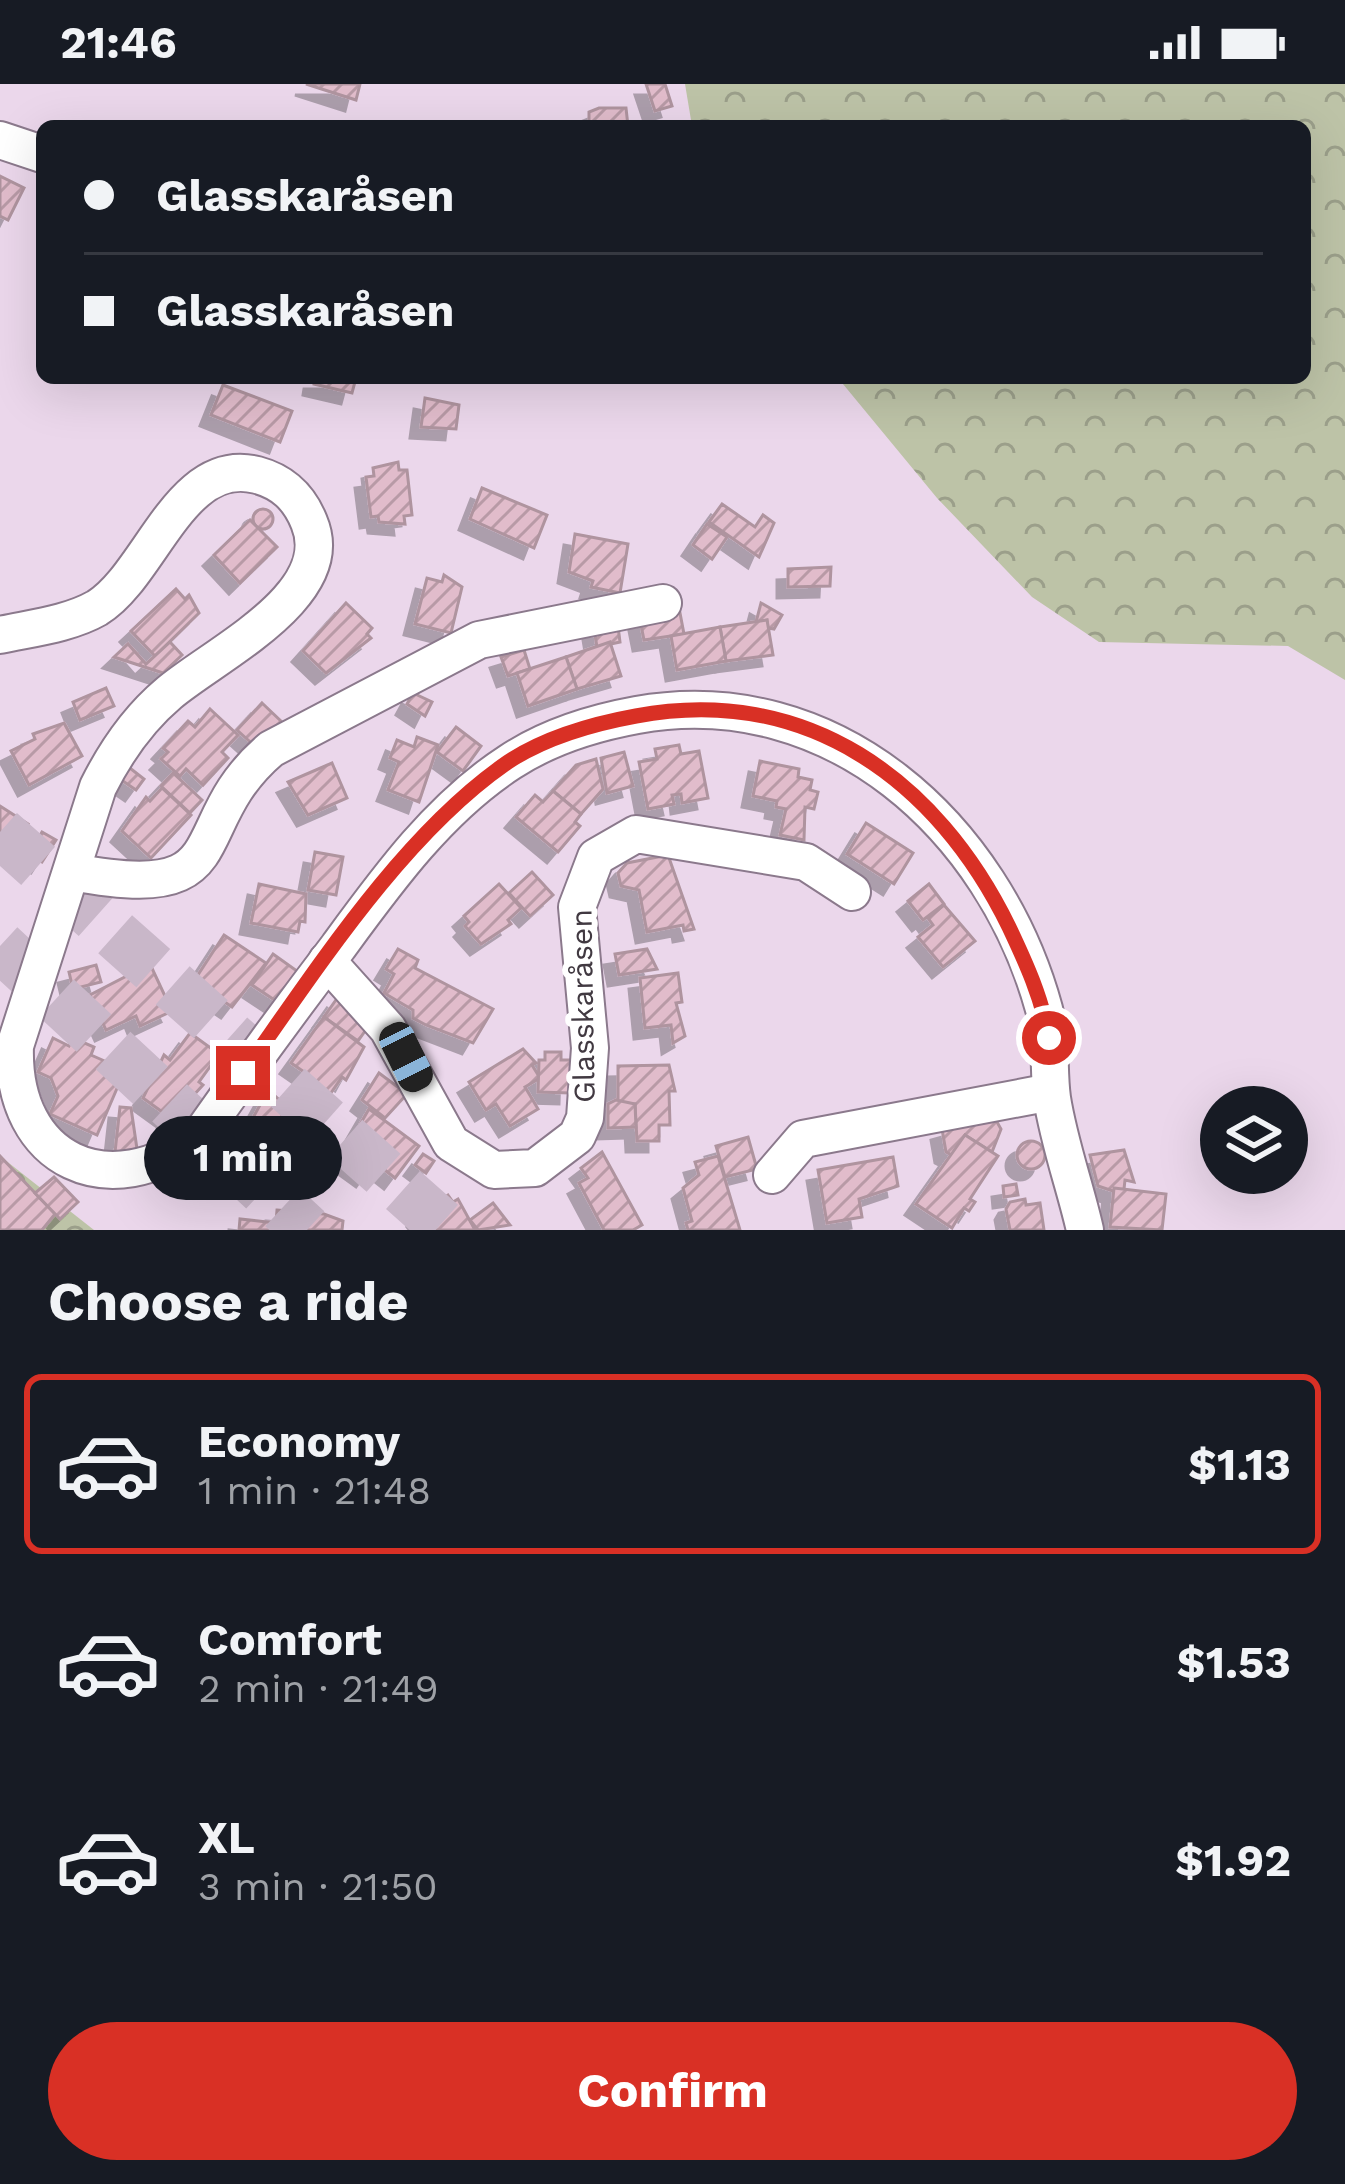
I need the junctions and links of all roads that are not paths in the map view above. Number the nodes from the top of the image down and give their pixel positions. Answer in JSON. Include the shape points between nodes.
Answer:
{"nodes":[{"id":1,"x":0,"y":140,"type":"edge"},
{"id":2,"x":36,"y":152,"type":"edge"},
{"id":3,"x":663,"y":603,"type":"dead end"},
{"id":4,"x":0,"y":635,"type":"edge"},
{"id":5,"x":73,"y":872,"type":"junction"},
{"id":6,"x":852,"y":892,"type":"dead end"},
{"id":7,"x":327,"y":961,"type":"junction"},
{"id":8,"x":1051,"y":1092,"type":"junction"},
{"id":9,"x":772,"y":1175,"type":"dead end"},
{"id":10,"x":1085,"y":1230,"type":"edge"}],
"edges":[{"from":1,"to":2,"type":"street"},
{"from":3,"to":5,"type":"street","via":[[479,640],[298,734],[250,767],[216,832],[178,874],[130,883]]},
{"from":4,"to":5,"type":"street","via":[[97,608],[144,562],[192,493],[217,479],[247,472],[272,479],[290,491],[314,532],[315,556],[293,596],[168,694],[116,751]]},
{"from":5,"to":7,"type":"street","via":[[15,1046],[14,1072],[33,1128],[52,1149],[104,1172],[154,1166],[199,1137]]},
{"from":6,"to":7,"type":"street","name":"Glasskaråsen","via":[[806,862],[636,833],[596,857],[577,907],[590,1048],[585,1118],[552,1156],[518,1171],[494,1170],[452,1143],[388,1029]]},
{"from":7,"to":8,"type":"street","via":[[415,849],[509,762],[602,722],[730,709],[850,747],[922,799],[958,839],[1044,1008]]},
{"from":8,"to":9,"type":"street","via":[[803,1139]]},
{"from":8,"to":10,"type":"street"}]}
